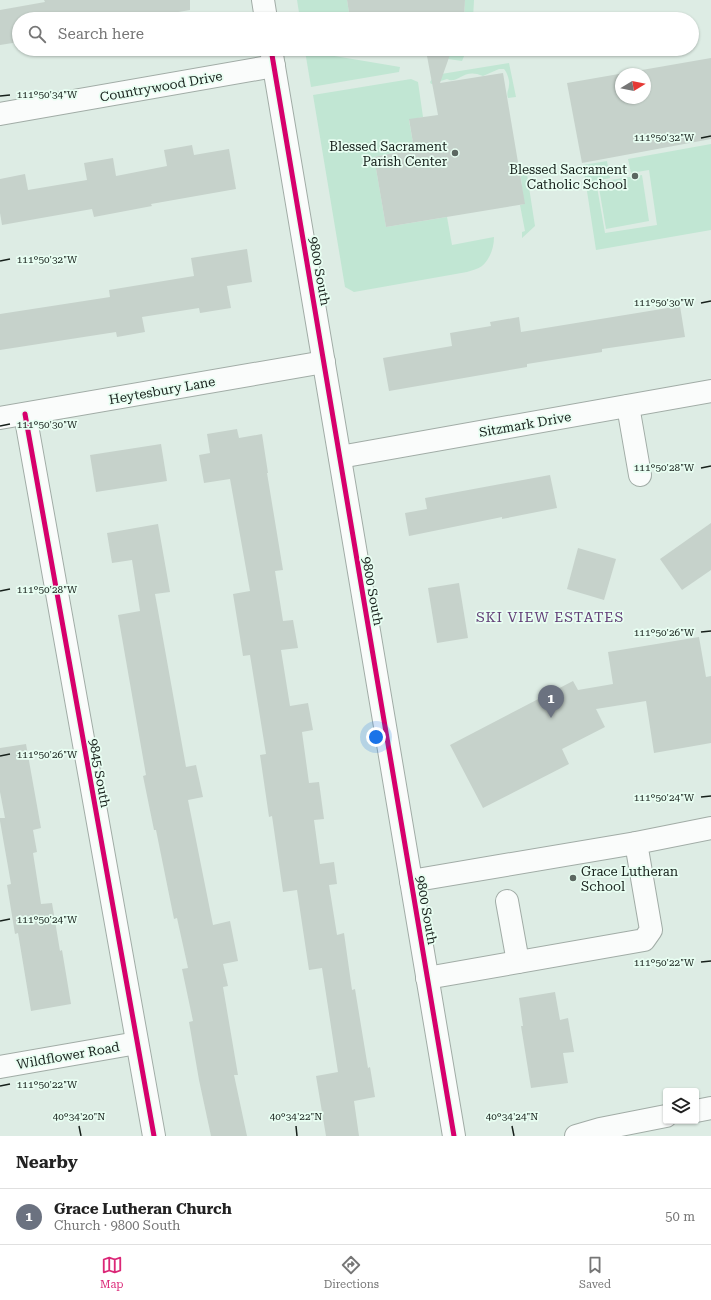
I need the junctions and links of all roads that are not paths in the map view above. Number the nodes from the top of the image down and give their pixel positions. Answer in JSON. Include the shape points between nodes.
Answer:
{"nodes":[{"id":1,"x":263,"y":0,"type":"edge"},
{"id":2,"x":265,"y":12,"type":"edge"},
{"id":3,"x":273,"y":58,"type":"edge"},
{"id":4,"x":0,"y":114,"type":"edge"},
{"id":5,"x":324,"y":362,"type":"junction"},
{"id":6,"x":711,"y":391,"type":"edge"},
{"id":7,"x":628,"y":406,"type":"junction"},
{"id":8,"x":25,"y":414,"type":"junction"},
{"id":9,"x":0,"y":418,"type":"edge"},
{"id":10,"x":340,"y":457,"type":"junction"},
{"id":11,"x":640,"y":475,"type":"dead end"},
{"id":12,"x":711,"y":828,"type":"edge"},
{"id":13,"x":636,"y":843,"type":"junction"},
{"id":14,"x":411,"y":881,"type":"junction"},
{"id":15,"x":507,"y":901,"type":"dead end"},
{"id":16,"x":518,"y":962,"type":"junction"},
{"id":17,"x":427,"y":978,"type":"junction"},
{"id":18,"x":137,"y":1043,"type":"junction"},
{"id":19,"x":0,"y":1067,"type":"edge"},
{"id":20,"x":711,"y":1108,"type":"edge"},
{"id":21,"x":699,"y":1110,"type":"edge"},
{"id":22,"x":657,"y":1124,"type":"edge"},
{"id":23,"x":154,"y":1136,"type":"edge"},
{"id":24,"x":454,"y":1136,"type":"edge"},
{"id":25,"x":576,"y":1136,"type":"edge"}],
"edges":[{"from":1,"to":2,"type":"street"},
{"from":3,"to":4,"type":"street","name":"Countrywood Drive"},
{"from":3,"to":5,"type":"street","name":"9800 South"},
{"from":5,"to":8,"type":"street","name":"Heytesbury Lane"},
{"from":5,"to":10,"type":"street","name":"9800 South"},
{"from":6,"to":7,"type":"street","name":"Sitzmark Drive"},
{"from":7,"to":10,"type":"street","name":"Sitzmark Drive"},
{"from":7,"to":11,"type":"street"},
{"from":8,"to":9,"type":"street","name":"Heytesbury Lane"},
{"from":8,"to":18,"type":"street","name":"9845 South"},
{"from":10,"to":14,"type":"street","name":"9800 South"},
{"from":12,"to":13,"type":"street"},
{"from":13,"to":14,"type":"street"},
{"from":13,"to":16,"type":"street","via":[[651,930],[644,940]]},
{"from":14,"to":17,"type":"street","name":"9800 South"},
{"from":15,"to":16,"type":"street"},
{"from":16,"to":17,"type":"street"},
{"from":17,"to":24,"type":"street","name":"9800 South"},
{"from":18,"to":19,"type":"street","name":"Wildflower Road"},
{"from":18,"to":23,"type":"street","name":"9845 South"},
{"from":20,"to":21,"type":"street"},
{"from":22,"to":25,"type":"street","via":[[600,1129]]}]}
